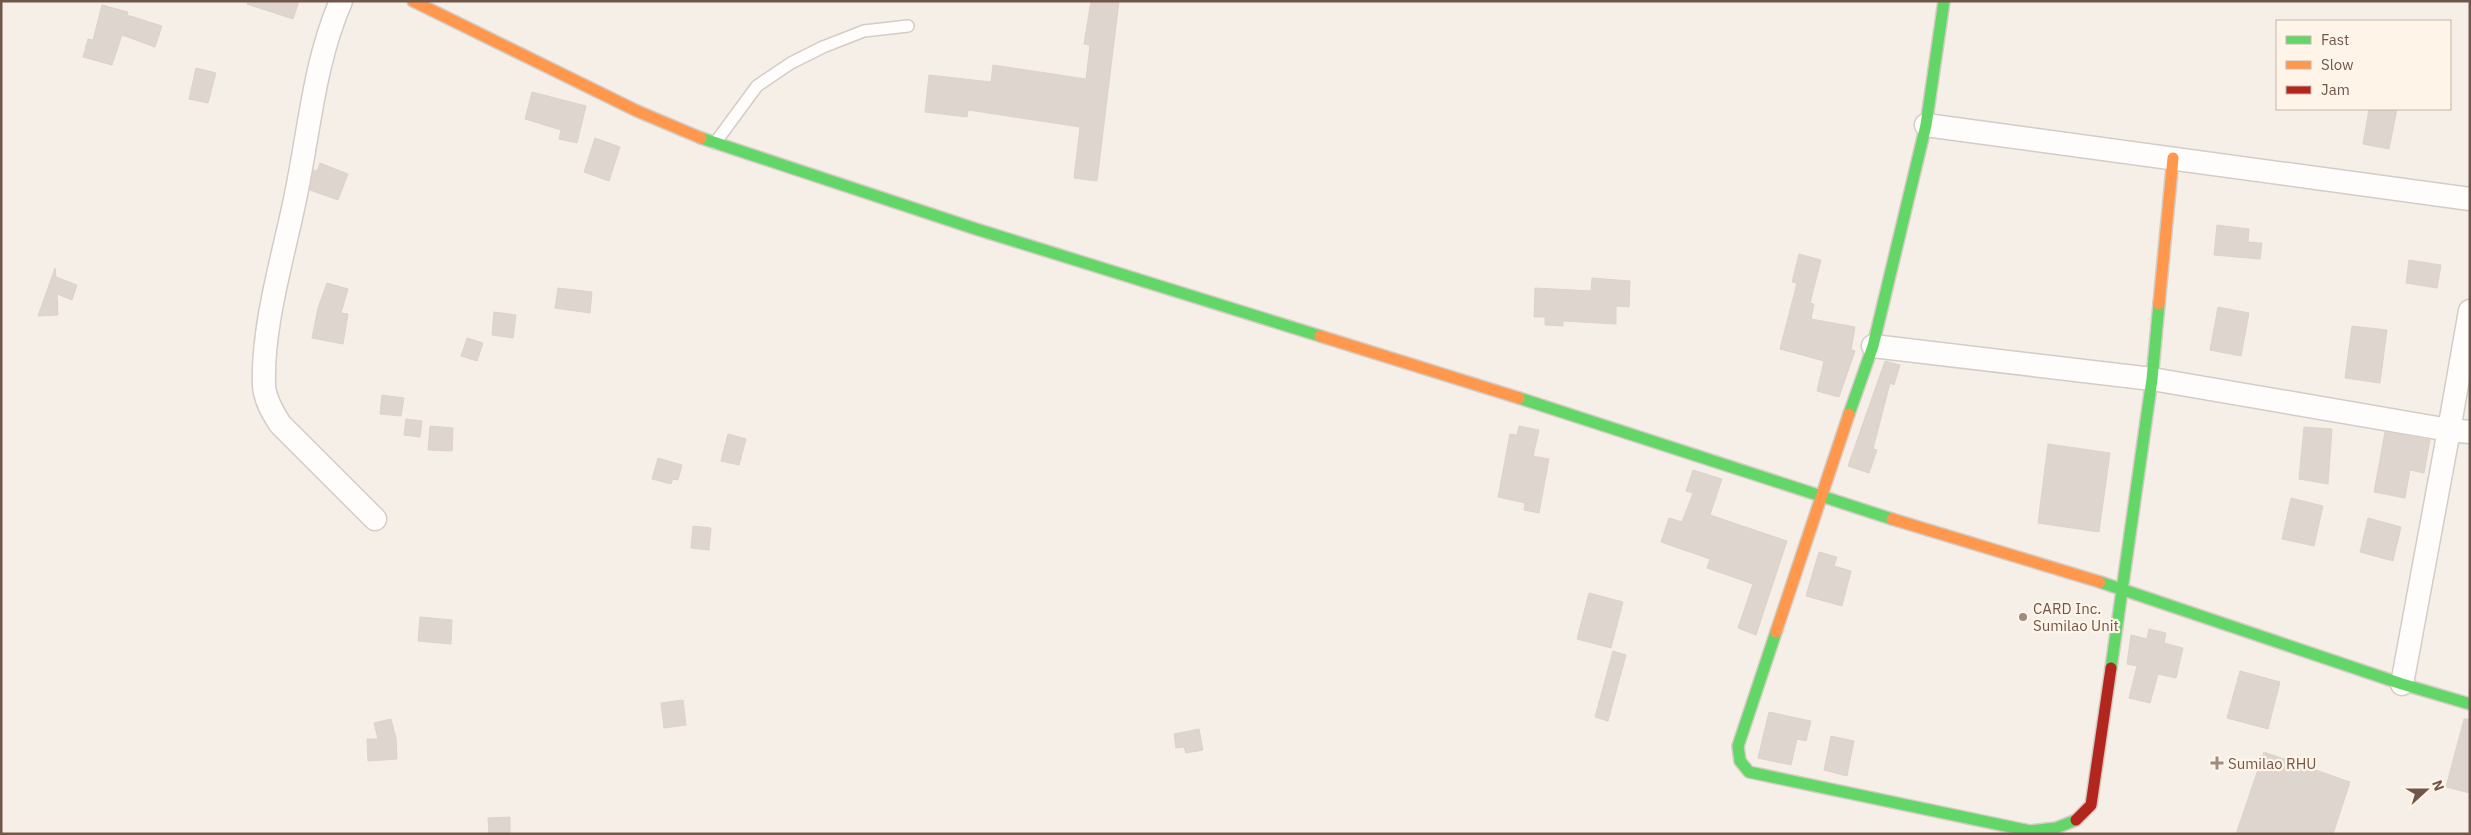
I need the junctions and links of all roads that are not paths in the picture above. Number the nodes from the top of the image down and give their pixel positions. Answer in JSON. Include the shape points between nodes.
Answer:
{"nodes":[{"id":1,"x":341,"y":1,"type":"edge"},
{"id":2,"x":413,"y":1,"type":"edge"},
{"id":3,"x":1944,"y":1,"type":"edge"},
{"id":4,"x":908,"y":26,"type":"dead end"},
{"id":5,"x":1926,"y":125,"type":"junction"},
{"id":6,"x":715,"y":144,"type":"junction"},
{"id":7,"x":2173,"y":158,"type":"junction"},
{"id":8,"x":2470,"y":199,"type":"edge"},
{"id":9,"x":2470,"y":311,"type":"edge"},
{"id":10,"x":1873,"y":346,"type":"junction"},
{"id":11,"x":2152,"y":379,"type":"junction"},
{"id":12,"x":2460,"y":431,"type":"edge"},
{"id":13,"x":1821,"y":495,"type":"junction"},
{"id":14,"x":375,"y":519,"type":"dead end"},
{"id":15,"x":2123,"y":589,"type":"junction"},
{"id":16,"x":2402,"y":684,"type":"junction"},
{"id":17,"x":2470,"y":704,"type":"edge"}],
"edges":[{"from":1,"to":14,"type":"street","via":[[319,72],[295,203],[276,280],[264,388],[269,407],[280,424]]},
{"from":2,"to":6,"type":"street","via":[[637,111]]},
{"from":3,"to":5,"type":"street"},
{"from":4,"to":6,"type":"lane","via":[[864,31],[790,63],[757,86]]},
{"from":5,"to":7,"type":"street"},
{"from":5,"to":10,"type":"street"},
{"from":6,"to":13,"type":"street"},
{"from":7,"to":8,"type":"street"},
{"from":7,"to":11,"type":"street"},
{"from":9,"to":12,"type":"street"},
{"from":10,"to":11,"type":"street"},
{"from":10,"to":13,"type":"street"},
{"from":11,"to":12,"type":"street"},
{"from":11,"to":15,"type":"street"},
{"from":12,"to":16,"type":"street"},
{"from":13,"to":15,"type":"street","via":[[1979,547]]},
{"from":13,"to":15,"type":"street","via":[[1738,746],[1738,756],[1749,772],[2030,831],[2073,823],[2091,805]]},
{"from":15,"to":16,"type":"street"},
{"from":16,"to":17,"type":"street"}]}
